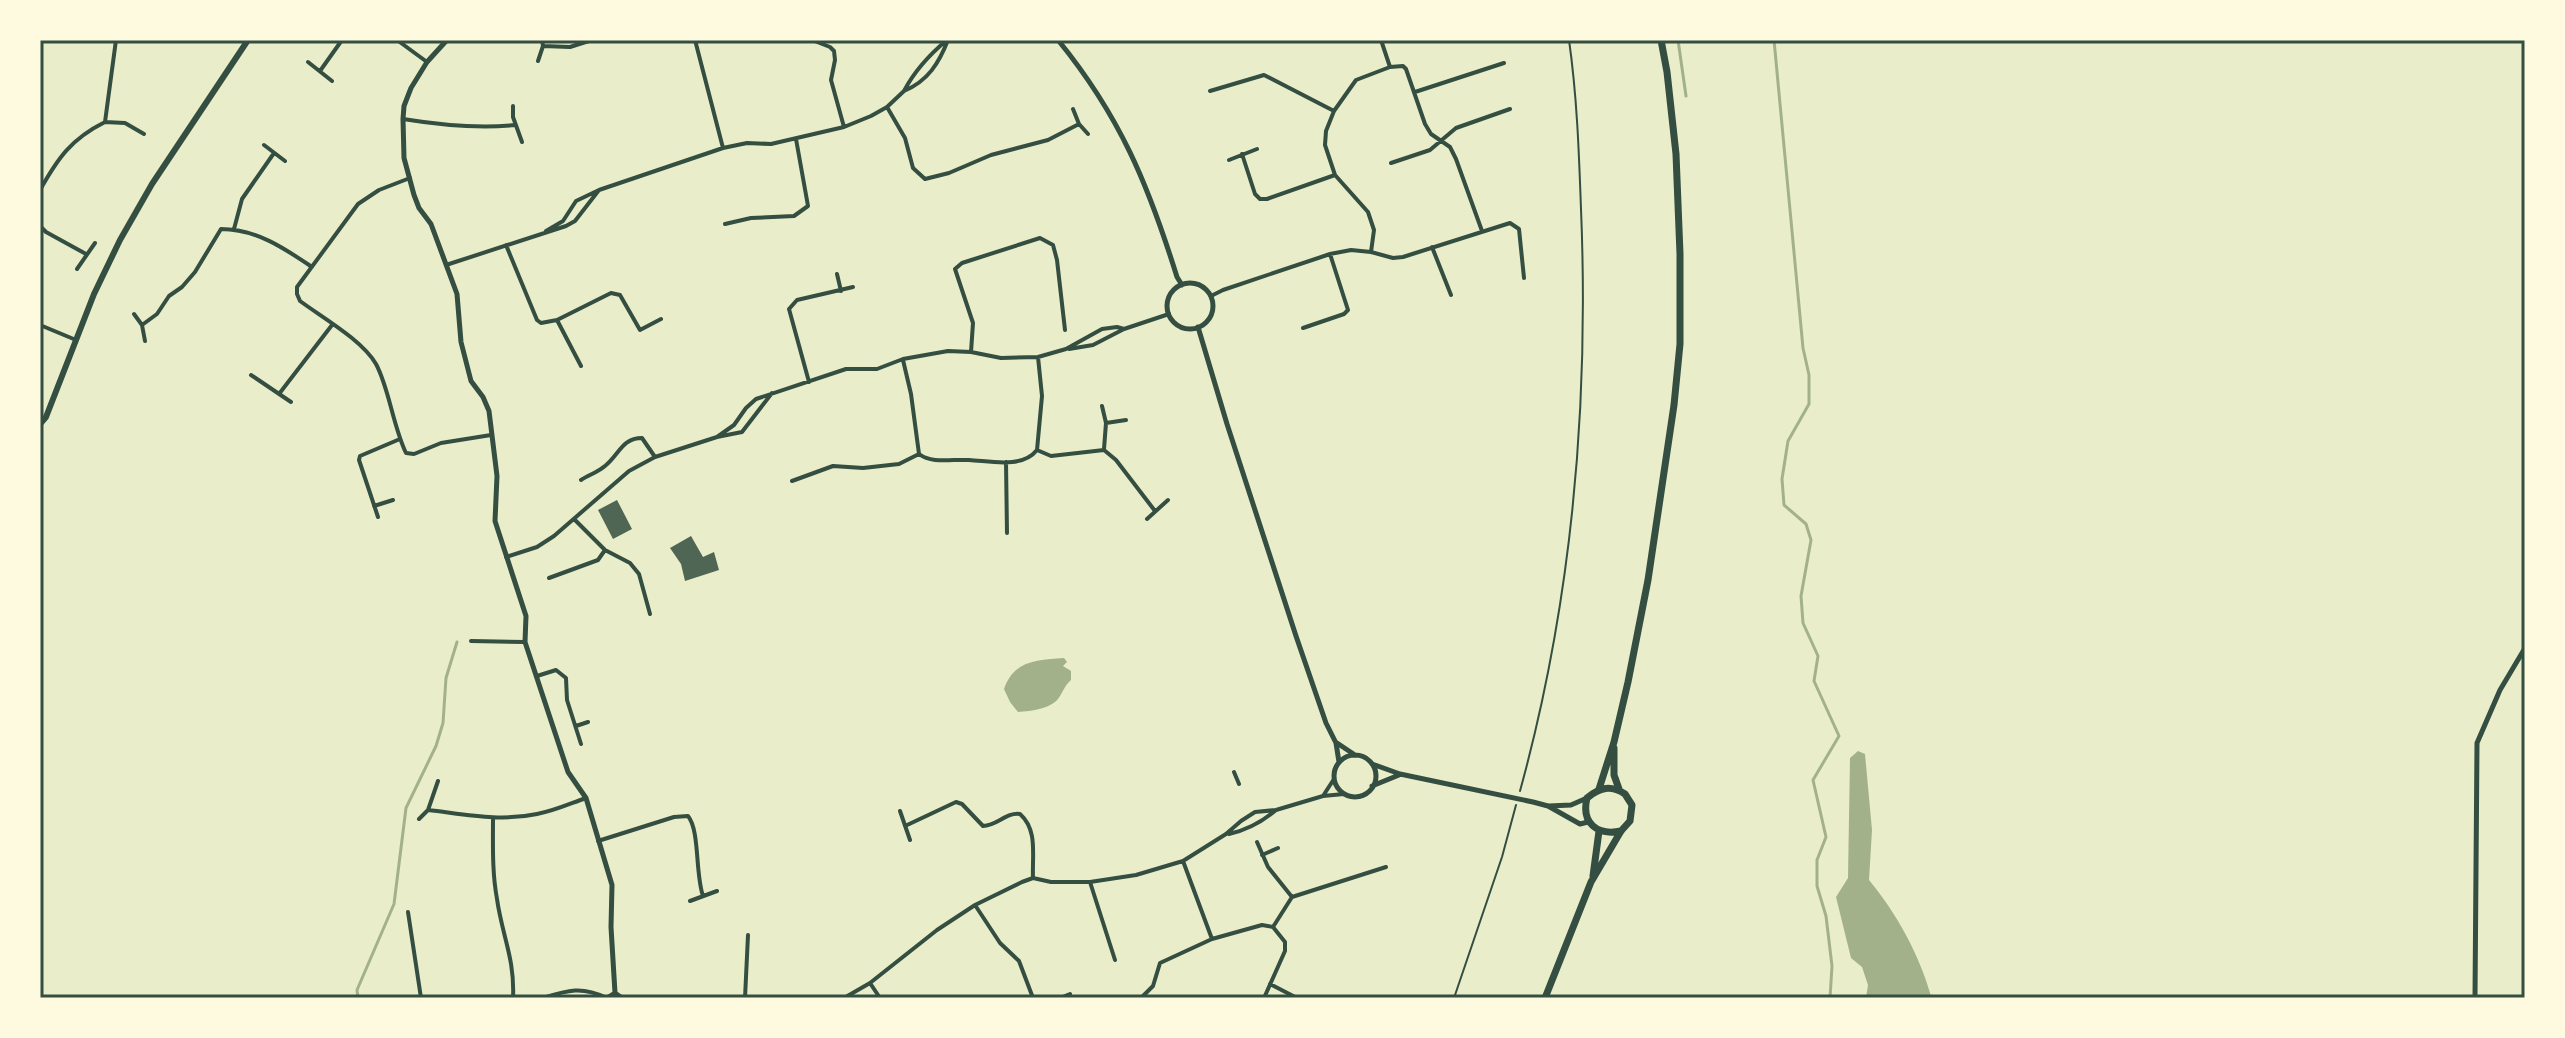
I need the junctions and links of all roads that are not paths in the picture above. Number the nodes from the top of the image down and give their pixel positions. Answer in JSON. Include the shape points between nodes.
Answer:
{"nodes":[{"id":1,"x":116,"y":40,"type":"edge"},
{"id":2,"x":248,"y":40,"type":"edge"},
{"id":3,"x":342,"y":40,"type":"edge"},
{"id":4,"x":397,"y":40,"type":"edge"},
{"id":5,"x":447,"y":40,"type":"edge"},
{"id":6,"x":592,"y":40,"type":"edge"},
{"id":7,"x":695,"y":40,"type":"edge"},
{"id":8,"x":812,"y":40,"type":"edge"},
{"id":9,"x":947,"y":40,"type":"edge"},
{"id":10,"x":1058,"y":40,"type":"edge"},
{"id":11,"x":1381,"y":40,"type":"edge"},
{"id":12,"x":1661,"y":40,"type":"edge"},
{"id":13,"x":542,"y":43,"type":"edge"},
{"id":14,"x":538,"y":61,"type":"dead end"},
{"id":15,"x":308,"y":62,"type":"dead end"},
{"id":16,"x":427,"y":62,"type":"junction"},
{"id":17,"x":1504,"y":63,"type":"dead end"},
{"id":18,"x":1390,"y":67,"type":"junction"},
{"id":19,"x":320,"y":71,"type":"junction"},
{"id":20,"x":332,"y":81,"type":"dead end"},
{"id":21,"x":904,"y":91,"type":"junction"},
{"id":22,"x":1210,"y":91,"type":"dead end"},
{"id":23,"x":1415,"y":92,"type":"junction"},
{"id":24,"x":513,"y":106,"type":"dead end"},
{"id":25,"x":887,"y":107,"type":"junction"},
{"id":26,"x":1073,"y":109,"type":"dead end"},
{"id":27,"x":1510,"y":109,"type":"dead end"},
{"id":28,"x":1334,"y":111,"type":"junction"},
{"id":29,"x":403,"y":119,"type":"junction"},
{"id":30,"x":105,"y":122,"type":"junction"},
{"id":31,"x":1079,"y":124,"type":"junction"},
{"id":32,"x":515,"y":125,"type":"junction"},
{"id":33,"x":844,"y":127,"type":"junction"},
{"id":34,"x":144,"y":134,"type":"dead end"},
{"id":35,"x":1088,"y":134,"type":"dead end"},
{"id":36,"x":796,"y":139,"type":"junction"},
{"id":37,"x":1441,"y":141,"type":"junction"},
{"id":38,"x":522,"y":142,"type":"dead end"},
{"id":39,"x":264,"y":145,"type":"dead end"},
{"id":40,"x":723,"y":148,"type":"junction"},
{"id":41,"x":1257,"y":149,"type":"dead end"},
{"id":42,"x":274,"y":153,"type":"junction"},
{"id":43,"x":1242,"y":154,"type":"junction"},
{"id":44,"x":1229,"y":160,"type":"dead end"},
{"id":45,"x":285,"y":161,"type":"dead end"},
{"id":46,"x":1391,"y":163,"type":"dead end"},
{"id":47,"x":1335,"y":175,"type":"junction"},
{"id":48,"x":410,"y":178,"type":"junction"},
{"id":49,"x":40,"y":190,"type":"edge"},
{"id":50,"x":599,"y":190,"type":"junction"},
{"id":51,"x":725,"y":224,"type":"dead end"},
{"id":52,"x":40,"y":226,"type":"edge"},
{"id":53,"x":234,"y":229,"type":"junction"},
{"id":54,"x":546,"y":231,"type":"junction"},
{"id":55,"x":1482,"y":231,"type":"junction"},
{"id":56,"x":95,"y":243,"type":"dead end"},
{"id":57,"x":506,"y":245,"type":"junction"},
{"id":58,"x":1432,"y":247,"type":"junction"},
{"id":59,"x":1371,"y":252,"type":"junction"},
{"id":60,"x":86,"y":254,"type":"junction"},
{"id":61,"x":1330,"y":254,"type":"junction"},
{"id":62,"x":446,"y":265,"type":"junction"},
{"id":63,"x":312,"y":267,"type":"junction"},
{"id":64,"x":77,"y":269,"type":"dead end"},
{"id":65,"x":837,"y":274,"type":"dead end"},
{"id":66,"x":1524,"y":278,"type":"dead end"},
{"id":67,"x":1182,"y":285,"type":"junction"},
{"id":68,"x":853,"y":287,"type":"dead end"},
{"id":69,"x":841,"y":291,"type":"junction"},
{"id":70,"x":1451,"y":295,"type":"dead end"},
{"id":71,"x":1211,"y":296,"type":"junction"},
{"id":72,"x":134,"y":314,"type":"dead end"},
{"id":73,"x":1169,"y":314,"type":"junction"},
{"id":74,"x":661,"y":319,"type":"dead end"},
{"id":75,"x":557,"y":320,"type":"junction"},
{"id":76,"x":40,"y":325,"type":"edge"},
{"id":77,"x":142,"y":325,"type":"junction"},
{"id":78,"x":332,"y":325,"type":"junction"},
{"id":79,"x":1198,"y":327,"type":"junction"},
{"id":80,"x":1303,"y":328,"type":"dead end"},
{"id":81,"x":1124,"y":329,"type":"junction"},
{"id":82,"x":1065,"y":330,"type":"dead end"},
{"id":83,"x":76,"y":340,"type":"junction"},
{"id":84,"x":145,"y":341,"type":"dead end"},
{"id":85,"x":1066,"y":349,"type":"junction"},
{"id":86,"x":971,"y":352,"type":"junction"},
{"id":87,"x":1038,"y":357,"type":"junction"},
{"id":88,"x":903,"y":359,"type":"junction"},
{"id":89,"x":581,"y":366,"type":"dead end"},
{"id":90,"x":251,"y":375,"type":"dead end"},
{"id":91,"x":809,"y":382,"type":"junction"},
{"id":92,"x":772,"y":393,"type":"junction"},
{"id":93,"x":279,"y":394,"type":"junction"},
{"id":94,"x":291,"y":402,"type":"dead end"},
{"id":95,"x":1102,"y":406,"type":"dead end"},
{"id":96,"x":1126,"y":420,"type":"dead end"},
{"id":97,"x":1106,"y":423,"type":"junction"},
{"id":98,"x":40,"y":424,"type":"edge"},
{"id":99,"x":491,"y":435,"type":"junction"},
{"id":100,"x":717,"y":437,"type":"junction"},
{"id":101,"x":400,"y":439,"type":"junction"},
{"id":102,"x":1037,"y":450,"type":"junction"},
{"id":103,"x":1104,"y":450,"type":"junction"},
{"id":104,"x":919,"y":454,"type":"junction"},
{"id":105,"x":655,"y":457,"type":"junction"},
{"id":106,"x":1006,"y":462,"type":"junction"},
{"id":107,"x":581,"y":480,"type":"dead end"},
{"id":108,"x":792,"y":481,"type":"dead end"},
{"id":109,"x":393,"y":500,"type":"dead end"},
{"id":110,"x":1168,"y":500,"type":"dead end"},
{"id":111,"x":374,"y":506,"type":"junction"},
{"id":112,"x":1155,"y":511,"type":"junction"},
{"id":113,"x":378,"y":517,"type":"dead end"},
{"id":114,"x":574,"y":519,"type":"junction"},
{"id":115,"x":1147,"y":519,"type":"dead end"},
{"id":116,"x":1007,"y":533,"type":"dead end"},
{"id":117,"x":605,"y":550,"type":"junction"},
{"id":118,"x":506,"y":557,"type":"junction"},
{"id":119,"x":549,"y":578,"type":"dead end"},
{"id":120,"x":650,"y":614,"type":"dead end"},
{"id":121,"x":471,"y":641,"type":"dead end"},
{"id":122,"x":525,"y":642,"type":"junction"},
{"id":123,"x":2525,"y":648,"type":"edge"},
{"id":124,"x":537,"y":676,"type":"junction"},
{"id":125,"x":588,"y":722,"type":"dead end"},
{"id":126,"x":575,"y":726,"type":"junction"},
{"id":127,"x":1614,"y":742,"type":"junction"},
{"id":128,"x":1336,"y":743,"type":"junction"},
{"id":129,"x":581,"y":744,"type":"dead end"},
{"id":130,"x":1356,"y":755,"type":"junction"},
{"id":131,"x":1339,"y":762,"type":"junction"},
{"id":132,"x":1372,"y":764,"type":"junction"},
{"id":133,"x":1234,"y":772,"type":"dead end"},
{"id":134,"x":1400,"y":774,"type":"junction"},
{"id":135,"x":1334,"y":779,"type":"junction"},
{"id":136,"x":438,"y":781,"type":"dead end"},
{"id":137,"x":1239,"y":784,"type":"dead end"},
{"id":138,"x":1372,"y":786,"type":"junction"},
{"id":139,"x":1599,"y":789,"type":"junction"},
{"id":140,"x":1619,"y":789,"type":"junction"},
{"id":141,"x":1344,"y":794,"type":"junction"},
{"id":142,"x":1323,"y":796,"type":"junction"},
{"id":143,"x":586,"y":798,"type":"junction"},
{"id":144,"x":1587,"y":798,"type":"junction"},
{"id":145,"x":1548,"y":806,"type":"junction"},
{"id":146,"x":428,"y":810,"type":"junction"},
{"id":147,"x":1276,"y":810,"type":"junction"},
{"id":148,"x":900,"y":811,"type":"dead end"},
{"id":149,"x":493,"y":818,"type":"junction"},
{"id":150,"x":419,"y":819,"type":"dead end"},
{"id":151,"x":1588,"y":822,"type":"junction"},
{"id":152,"x":905,"y":826,"type":"junction"},
{"id":153,"x":1599,"y":831,"type":"junction"},
{"id":154,"x":1621,"y":831,"type":"junction"},
{"id":155,"x":1226,"y":834,"type":"junction"},
{"id":156,"x":910,"y":840,"type":"dead end"},
{"id":157,"x":598,"y":841,"type":"junction"},
{"id":158,"x":1257,"y":842,"type":"dead end"},
{"id":159,"x":1278,"y":848,"type":"dead end"},
{"id":160,"x":1262,"y":855,"type":"junction"},
{"id":161,"x":1183,"y":861,"type":"junction"},
{"id":162,"x":1386,"y":867,"type":"dead end"},
{"id":163,"x":1033,"y":878,"type":"junction"},
{"id":164,"x":1090,"y":882,"type":"junction"},
{"id":165,"x":1591,"y":882,"type":"junction"},
{"id":166,"x":717,"y":891,"type":"dead end"},
{"id":167,"x":703,"y":896,"type":"junction"},
{"id":168,"x":1292,"y":897,"type":"junction"},
{"id":169,"x":690,"y":901,"type":"dead end"},
{"id":170,"x":975,"y":905,"type":"junction"},
{"id":171,"x":408,"y":912,"type":"dead end"},
{"id":172,"x":1273,"y":927,"type":"junction"},
{"id":173,"x":748,"y":935,"type":"dead end"},
{"id":174,"x":1212,"y":939,"type":"junction"},
{"id":175,"x":1115,"y":960,"type":"dead end"},
{"id":176,"x":870,"y":983,"type":"junction"},
{"id":177,"x":1270,"y":984,"type":"junction"},
{"id":178,"x":615,"y":993,"type":"junction"},
{"id":179,"x":1070,"y":994,"type":"dead end"},
{"id":180,"x":421,"y":998,"type":"edge"},
{"id":181,"x":512,"y":998,"type":"edge"},
{"id":182,"x":543,"y":998,"type":"edge"},
{"id":183,"x":607,"y":998,"type":"edge"},
{"id":184,"x":622,"y":998,"type":"edge"},
{"id":185,"x":637,"y":998,"type":"edge"},
{"id":186,"x":653,"y":998,"type":"edge"},
{"id":187,"x":745,"y":998,"type":"edge"},
{"id":188,"x":844,"y":998,"type":"edge"},
{"id":189,"x":880,"y":998,"type":"edge"},
{"id":190,"x":1033,"y":998,"type":"edge"},
{"id":191,"x":1060,"y":998,"type":"edge"},
{"id":192,"x":1141,"y":998,"type":"edge"},
{"id":193,"x":1264,"y":998,"type":"edge"},
{"id":194,"x":1297,"y":998,"type":"edge"},
{"id":195,"x":1545,"y":998,"type":"edge"},
{"id":196,"x":2475,"y":998,"type":"edge"}],
"edges":[{"from":1,"to":30,"type":"street"},
{"from":2,"to":83,"type":"main road","via":[[152,184],[120,240]]},
{"from":3,"to":19,"type":"street"},
{"from":4,"to":16,"type":"street"},
{"from":5,"to":16,"type":"street"},
{"from":6,"to":13,"type":"street","via":[[570,47]]},
{"from":7,"to":40,"type":"street"},
{"from":8,"to":33,"type":"street","via":[[834,51],[831,80]]},
{"from":9,"to":21,"type":"street","via":[[912,75]]},
{"from":9,"to":21,"type":"street","via":[[939,62],[920,84]]},
{"from":10,"to":67,"type":"street","via":[[1128,145]]},
{"from":11,"to":18,"type":"street"},
{"from":12,"to":127,"type":"highway","via":[[1676,154],[1680,344],[1648,580]]},
{"from":13,"to":14,"type":"street"},
{"from":15,"to":19,"type":"street"},
{"from":16,"to":29,"type":"street","via":[[411,88]]},
{"from":17,"to":23,"type":"street"},
{"from":18,"to":23,"type":"street","via":[[1403,66]]},
{"from":18,"to":28,"type":"street","via":[[1356,80]]},
{"from":19,"to":20,"type":"street"},
{"from":21,"to":25,"type":"street"},
{"from":22,"to":28,"type":"street","via":[[1264,75]]},
{"from":23,"to":37,"type":"street","via":[[1425,124]]},
{"from":24,"to":32,"type":"street"},
{"from":25,"to":31,"type":"street","via":[[905,138],[913,168],[925,179],[1048,140]]},
{"from":25,"to":33,"type":"street"},
{"from":26,"to":31,"type":"street"},
{"from":27,"to":37,"type":"street","via":[[1456,128]]},
{"from":28,"to":47,"type":"street","via":[[1325,145]]},
{"from":29,"to":32,"type":"street"},
{"from":29,"to":48,"type":"street"},
{"from":30,"to":34,"type":"street","via":[[125,123]]},
{"from":30,"to":49,"type":"street","via":[[71,144]]},
{"from":31,"to":35,"type":"street"},
{"from":32,"to":38,"type":"street"},
{"from":33,"to":36,"type":"street"},
{"from":36,"to":40,"type":"street"},
{"from":36,"to":51,"type":"street","via":[[808,206],[794,216]]},
{"from":37,"to":46,"type":"street"},
{"from":37,"to":55,"type":"street","via":[[1456,159]]},
{"from":39,"to":42,"type":"street"},
{"from":40,"to":50,"type":"street"},
{"from":41,"to":43,"type":"street"},
{"from":42,"to":45,"type":"street"},
{"from":42,"to":53,"type":"street","via":[[242,199]]},
{"from":43,"to":44,"type":"street"},
{"from":43,"to":47,"type":"street","via":[[1260,199]]},
{"from":47,"to":59,"type":"street","via":[[1368,212],[1374,230]]},
{"from":48,"to":62,"type":"street"},
{"from":48,"to":63,"type":"street","via":[[358,204]]},
{"from":50,"to":54,"type":"street","via":[[576,201],[563,221]]},
{"from":50,"to":54,"type":"street","via":[[575,221]]},
{"from":52,"to":60,"type":"street"},
{"from":53,"to":63,"type":"street","via":[[273,240]]},
{"from":53,"to":77,"type":"street","via":[[221,229],[195,272]]},
{"from":54,"to":57,"type":"street"},
{"from":55,"to":58,"type":"street"},
{"from":55,"to":66,"type":"street","via":[[1510,223],[1519,229]]},
{"from":56,"to":60,"type":"street"},
{"from":57,"to":62,"type":"street"},
{"from":57,"to":75,"type":"street","via":[[537,320]]},
{"from":58,"to":59,"type":"street","via":[[1393,258]]},
{"from":58,"to":70,"type":"street"},
{"from":59,"to":61,"type":"street"},
{"from":60,"to":64,"type":"street"},
{"from":61,"to":71,"type":"street"},
{"from":61,"to":80,"type":"street","via":[[1348,310]]},
{"from":62,"to":99,"type":"street","via":[[457,294],[464,357],[489,411]]},
{"from":63,"to":78,"type":"street","via":[[297,294]]},
{"from":65,"to":69,"type":"street"},
{"from":67,"to":71,"type":"street","via":[[1202,286]]},
{"from":67,"to":73,"type":"street","via":[[1171,294]]},
{"from":68,"to":69,"type":"street"},
{"from":69,"to":91,"type":"street","via":[[797,300],[789,309]]},
{"from":71,"to":79,"type":"street","via":[[1211,315]]},
{"from":72,"to":77,"type":"street"},
{"from":73,"to":79,"type":"street","via":[[1184,328]]},
{"from":73,"to":81,"type":"street"},
{"from":74,"to":75,"type":"street","via":[[640,330],[620,295],[611,293]]},
{"from":75,"to":89,"type":"street"},
{"from":76,"to":83,"type":"street"},
{"from":77,"to":84,"type":"street"},
{"from":78,"to":93,"type":"street"},
{"from":78,"to":101,"type":"street","via":[[365,349],[377,366]]},
{"from":79,"to":128,"type":"street","via":[[1296,636]]},
{"from":81,"to":85,"type":"street","via":[[1093,345]]},
{"from":81,"to":85,"type":"street","via":[[1102,329]]},
{"from":82,"to":86,"type":"street","via":[[1053,245],[1040,238],[955,269],[973,323]]},
{"from":83,"to":98,"type":"main road"},
{"from":85,"to":87,"type":"street"},
{"from":86,"to":87,"type":"street"},
{"from":86,"to":88,"type":"street"},
{"from":87,"to":102,"type":"street","via":[[1042,396]]},
{"from":88,"to":91,"type":"street"},
{"from":88,"to":104,"type":"street"},
{"from":90,"to":93,"type":"street"},
{"from":91,"to":92,"type":"street"},
{"from":92,"to":100,"type":"street","via":[[756,399]]},
{"from":92,"to":100,"type":"street","via":[[742,432]]},
{"from":93,"to":94,"type":"street"},
{"from":95,"to":97,"type":"street"},
{"from":96,"to":97,"type":"street"},
{"from":97,"to":103,"type":"street"},
{"from":99,"to":101,"type":"street","via":[[441,443],[414,454],[406,453]]},
{"from":99,"to":118,"type":"street","via":[[497,476],[495,521]]},
{"from":100,"to":105,"type":"street"},
{"from":101,"to":111,"type":"street","via":[[360,456]]},
{"from":102,"to":103,"type":"street","via":[[1051,456]]},
{"from":102,"to":106,"type":"street"},
{"from":103,"to":112,"type":"street"},
{"from":104,"to":106,"type":"street","via":[[926,460]]},
{"from":104,"to":108,"type":"street","via":[[899,464],[833,466]]},
{"from":105,"to":107,"type":"street","via":[[642,438],[632,439],[603,468]]},
{"from":105,"to":114,"type":"street","via":[[629,471]]},
{"from":106,"to":116,"type":"street"},
{"from":109,"to":111,"type":"street"},
{"from":110,"to":112,"type":"street"},
{"from":111,"to":113,"type":"street"},
{"from":112,"to":115,"type":"street"},
{"from":114,"to":117,"type":"street"},
{"from":114,"to":118,"type":"street","via":[[537,547]]},
{"from":117,"to":119,"type":"street","via":[[598,560]]},
{"from":117,"to":120,"type":"street","via":[[639,574]]},
{"from":118,"to":122,"type":"street","via":[[526,616]]},
{"from":121,"to":122,"type":"street"},
{"from":122,"to":124,"type":"street"},
{"from":123,"to":196,"type":"street","via":[[2477,743]]},
{"from":124,"to":126,"type":"street","via":[[556,670],[564,675]]},
{"from":124,"to":143,"type":"street","via":[[568,772]]},
{"from":125,"to":126,"type":"street"},
{"from":126,"to":129,"type":"street"},
{"from":127,"to":139,"type":"highway"},
{"from":127,"to":140,"type":"highway"},
{"from":128,"to":130,"type":"street"},
{"from":128,"to":131,"type":"street"},
{"from":130,"to":131,"type":"street"},
{"from":130,"to":132,"type":"street"},
{"from":131,"to":135,"type":"street"},
{"from":132,"to":134,"type":"street"},
{"from":132,"to":138,"type":"street"},
{"from":133,"to":137,"type":"street"},
{"from":134,"to":138,"type":"street"},
{"from":134,"to":145,"type":"street"},
{"from":135,"to":141,"type":"street"},
{"from":135,"to":142,"type":"street"},
{"from":136,"to":146,"type":"street"},
{"from":138,"to":141,"type":"street","via":[[1363,795]]},
{"from":139,"to":140,"type":"highway"},
{"from":139,"to":144,"type":"highway"},
{"from":140,"to":154,"type":"highway","via":[[1628,797],[1632,813]]},
{"from":141,"to":142,"type":"street"},
{"from":142,"to":147,"type":"street"},
{"from":143,"to":149,"type":"street","via":[[533,815]]},
{"from":143,"to":157,"type":"street"},
{"from":144,"to":145,"type":"street"},
{"from":144,"to":151,"type":"highway"},
{"from":145,"to":151,"type":"street","via":[[1580,824]]},
{"from":146,"to":149,"type":"street"},
{"from":146,"to":150,"type":"street"},
{"from":147,"to":155,"type":"street","via":[[1242,831]]},
{"from":147,"to":155,"type":"street","via":[[1255,812]]},
{"from":148,"to":152,"type":"street"},
{"from":149,"to":181,"type":"street","via":[[493,871],[514,975]]},
{"from":151,"to":153,"type":"highway"},
{"from":152,"to":156,"type":"street"},
{"from":152,"to":163,"type":"street","via":[[956,802],[983,826],[1020,814],[1033,834]]},
{"from":153,"to":154,"type":"highway"},
{"from":153,"to":165,"type":"highway"},
{"from":154,"to":165,"type":"highway"},
{"from":155,"to":161,"type":"street"},
{"from":157,"to":167,"type":"street","via":[[688,816],[694,823]]},
{"from":157,"to":178,"type":"street","via":[[612,885]]},
{"from":158,"to":160,"type":"street"},
{"from":159,"to":160,"type":"street"},
{"from":160,"to":168,"type":"street"},
{"from":161,"to":164,"type":"street"},
{"from":161,"to":174,"type":"street"},
{"from":162,"to":168,"type":"street"},
{"from":163,"to":164,"type":"street"},
{"from":163,"to":170,"type":"street"},
{"from":164,"to":175,"type":"street"},
{"from":165,"to":195,"type":"highway"},
{"from":166,"to":167,"type":"street"},
{"from":167,"to":169,"type":"street"},
{"from":168,"to":172,"type":"street"},
{"from":170,"to":176,"type":"street"},
{"from":170,"to":190,"type":"street","via":[[1019,961]]},
{"from":171,"to":180,"type":"street"},
{"from":172,"to":174,"type":"street","via":[[1262,925]]},
{"from":172,"to":177,"type":"street","via":[[1285,942],[1285,951]]},
{"from":173,"to":187,"type":"street"},
{"from":174,"to":192,"type":"street","via":[[1160,963],[1153,986]]},
{"from":176,"to":188,"type":"street"},
{"from":176,"to":189,"type":"street"},
{"from":177,"to":193,"type":"street"},
{"from":177,"to":194,"type":"street"},
{"from":178,"to":183,"type":"street"},
{"from":178,"to":184,"type":"street"},
{"from":179,"to":191,"type":"street"},
{"from":182,"to":183,"type":"street","via":[[566,990]]},
{"from":185,"to":186,"type":"street"}]}
